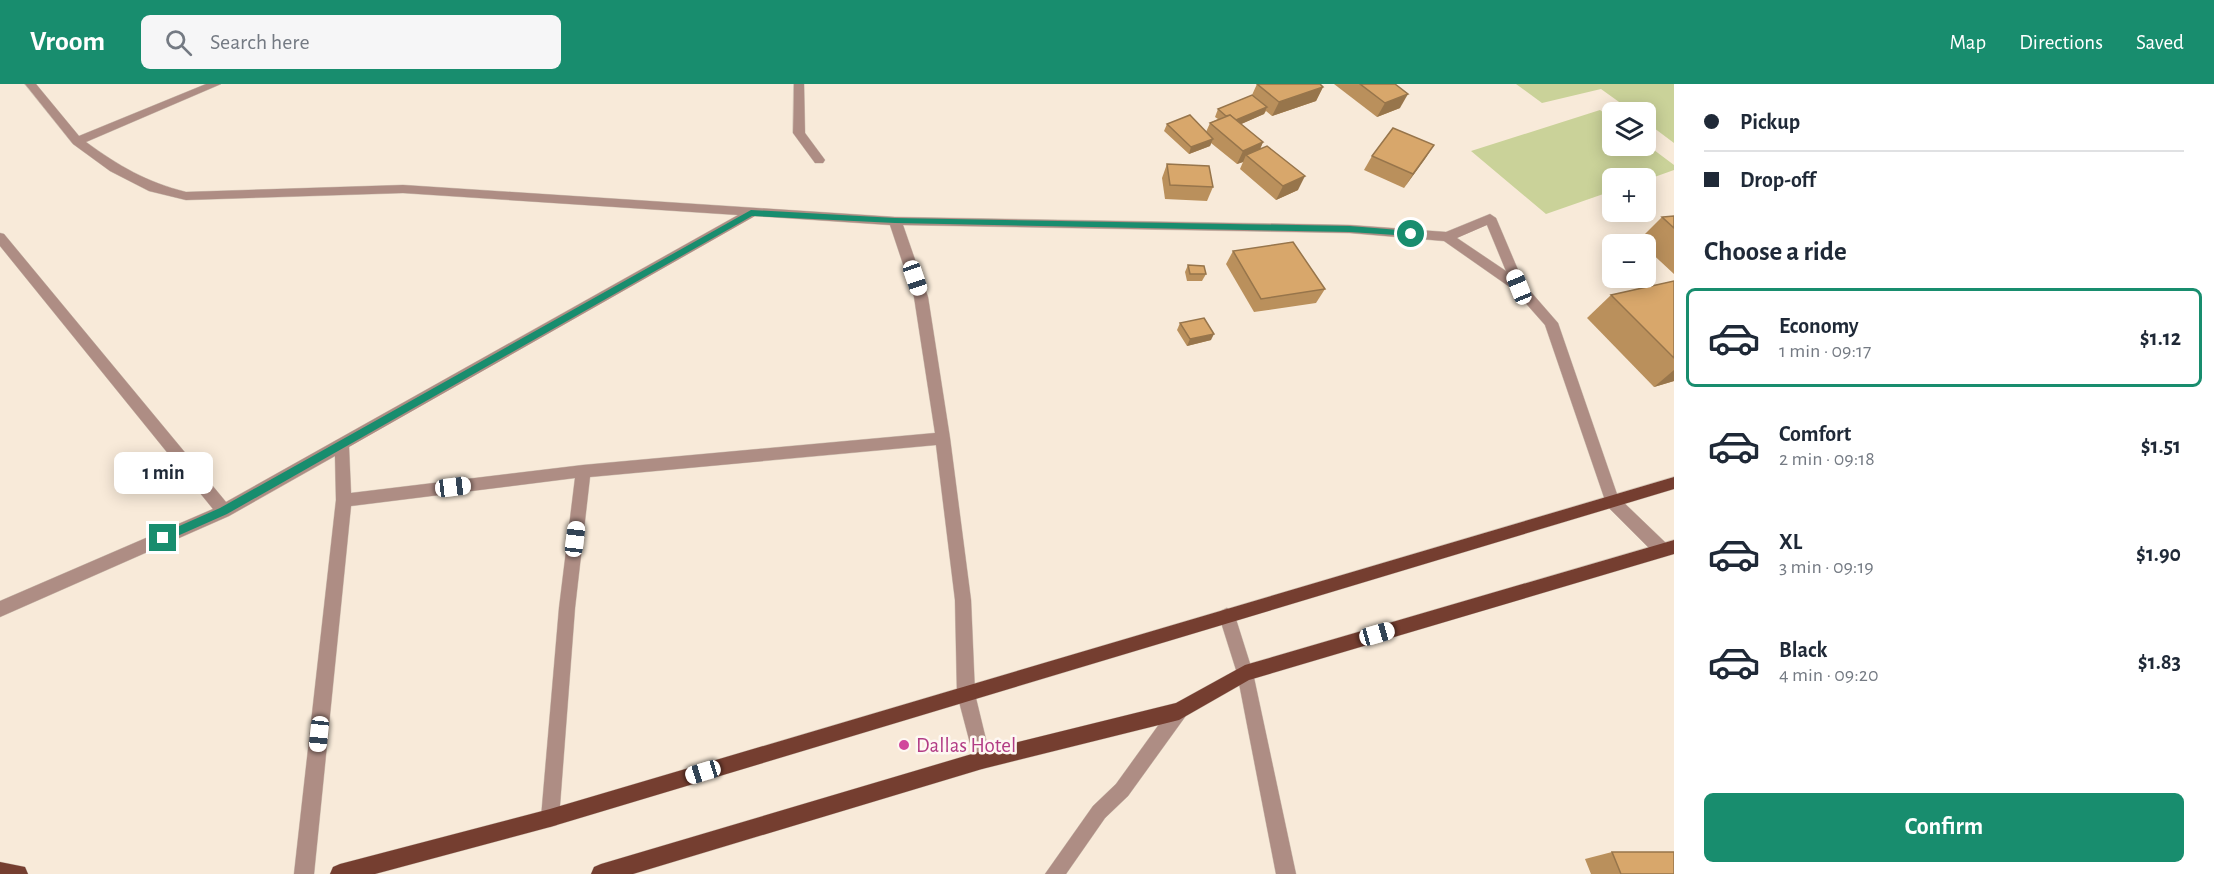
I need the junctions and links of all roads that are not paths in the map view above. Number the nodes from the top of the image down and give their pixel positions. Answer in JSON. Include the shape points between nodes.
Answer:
{"nodes":[{"id":1,"x":30,"y":84,"type":"edge"},
{"id":2,"x":216,"y":84,"type":"edge"},
{"id":3,"x":799,"y":84,"type":"edge"},
{"id":4,"x":77,"y":141,"type":"junction"},
{"id":5,"x":819,"y":160,"type":"dead end"},
{"id":6,"x":751,"y":213,"type":"junction"},
{"id":7,"x":895,"y":221,"type":"junction"},
{"id":8,"x":0,"y":237,"type":"edge"},
{"id":9,"x":1447,"y":237,"type":"junction"},
{"id":10,"x":1519,"y":287,"type":"junction"},
{"id":11,"x":943,"y":438,"type":"junction"},
{"id":12,"x":342,"y":444,"type":"junction"},
{"id":13,"x":584,"y":471,"type":"junction"},
{"id":14,"x":1674,"y":483,"type":"edge"},
{"id":15,"x":344,"y":500,"type":"junction"},
{"id":16,"x":1612,"y":501,"type":"junction"},
{"id":17,"x":224,"y":511,"type":"junction"},
{"id":18,"x":1668,"y":549,"type":"edge"},
{"id":19,"x":0,"y":609,"type":"edge"},
{"id":20,"x":1227,"y":616,"type":"junction"},
{"id":21,"x":1245,"y":673,"type":"junction"},
{"id":22,"x":966,"y":694,"type":"junction"},
{"id":23,"x":1179,"y":711,"type":"junction"},
{"id":24,"x":982,"y":760,"type":"junction"},
{"id":25,"x":550,"y":818,"type":"junction"},
{"id":26,"x":0,"y":871,"type":"edge"},
{"id":27,"x":18,"y":874,"type":"edge"},
{"id":28,"x":304,"y":874,"type":"edge"},
{"id":29,"x":340,"y":874,"type":"edge"},
{"id":30,"x":601,"y":874,"type":"edge"},
{"id":31,"x":1055,"y":874,"type":"edge"},
{"id":32,"x":1286,"y":874,"type":"edge"}],
"edges":[{"from":1,"to":4,"type":"street"},
{"from":2,"to":4,"type":"street"},
{"from":3,"to":5,"type":"street","via":[[800,133]]},
{"from":4,"to":6,"type":"street","via":[[114,168],[153,188],[186,196],[403,189]]},
{"from":6,"to":7,"type":"street"},
{"from":6,"to":12,"type":"street"},
{"from":7,"to":9,"type":"street","via":[[1350,229]]},
{"from":7,"to":11,"type":"street","via":[[921,297]]},
{"from":8,"to":17,"type":"street"},
{"from":9,"to":10,"type":"street"},
{"from":9,"to":10,"type":"street","via":[[1490,218]]},
{"from":10,"to":16,"type":"street","via":[[1551,323]]},
{"from":11,"to":13,"type":"street"},
{"from":11,"to":22,"type":"street","via":[[963,600]]},
{"from":12,"to":15,"type":"street"},
{"from":12,"to":17,"type":"street"},
{"from":13,"to":15,"type":"street"},
{"from":13,"to":25,"type":"street","via":[[567,608]]},
{"from":14,"to":16,"type":"main road"},
{"from":15,"to":28,"type":"street"},
{"from":16,"to":18,"type":"street"},
{"from":16,"to":20,"type":"main road"},
{"from":17,"to":19,"type":"street"},
{"from":18,"to":21,"type":"main road"},
{"from":20,"to":21,"type":"street"},
{"from":20,"to":22,"type":"main road"},
{"from":21,"to":23,"type":"main road"},
{"from":21,"to":32,"type":"street"},
{"from":22,"to":24,"type":"street"},
{"from":22,"to":25,"type":"main road"},
{"from":23,"to":24,"type":"main road"},
{"from":23,"to":31,"type":"street"},
{"from":24,"to":30,"type":"main road"},
{"from":25,"to":29,"type":"main road"},
{"from":26,"to":27,"type":"main road"}]}
